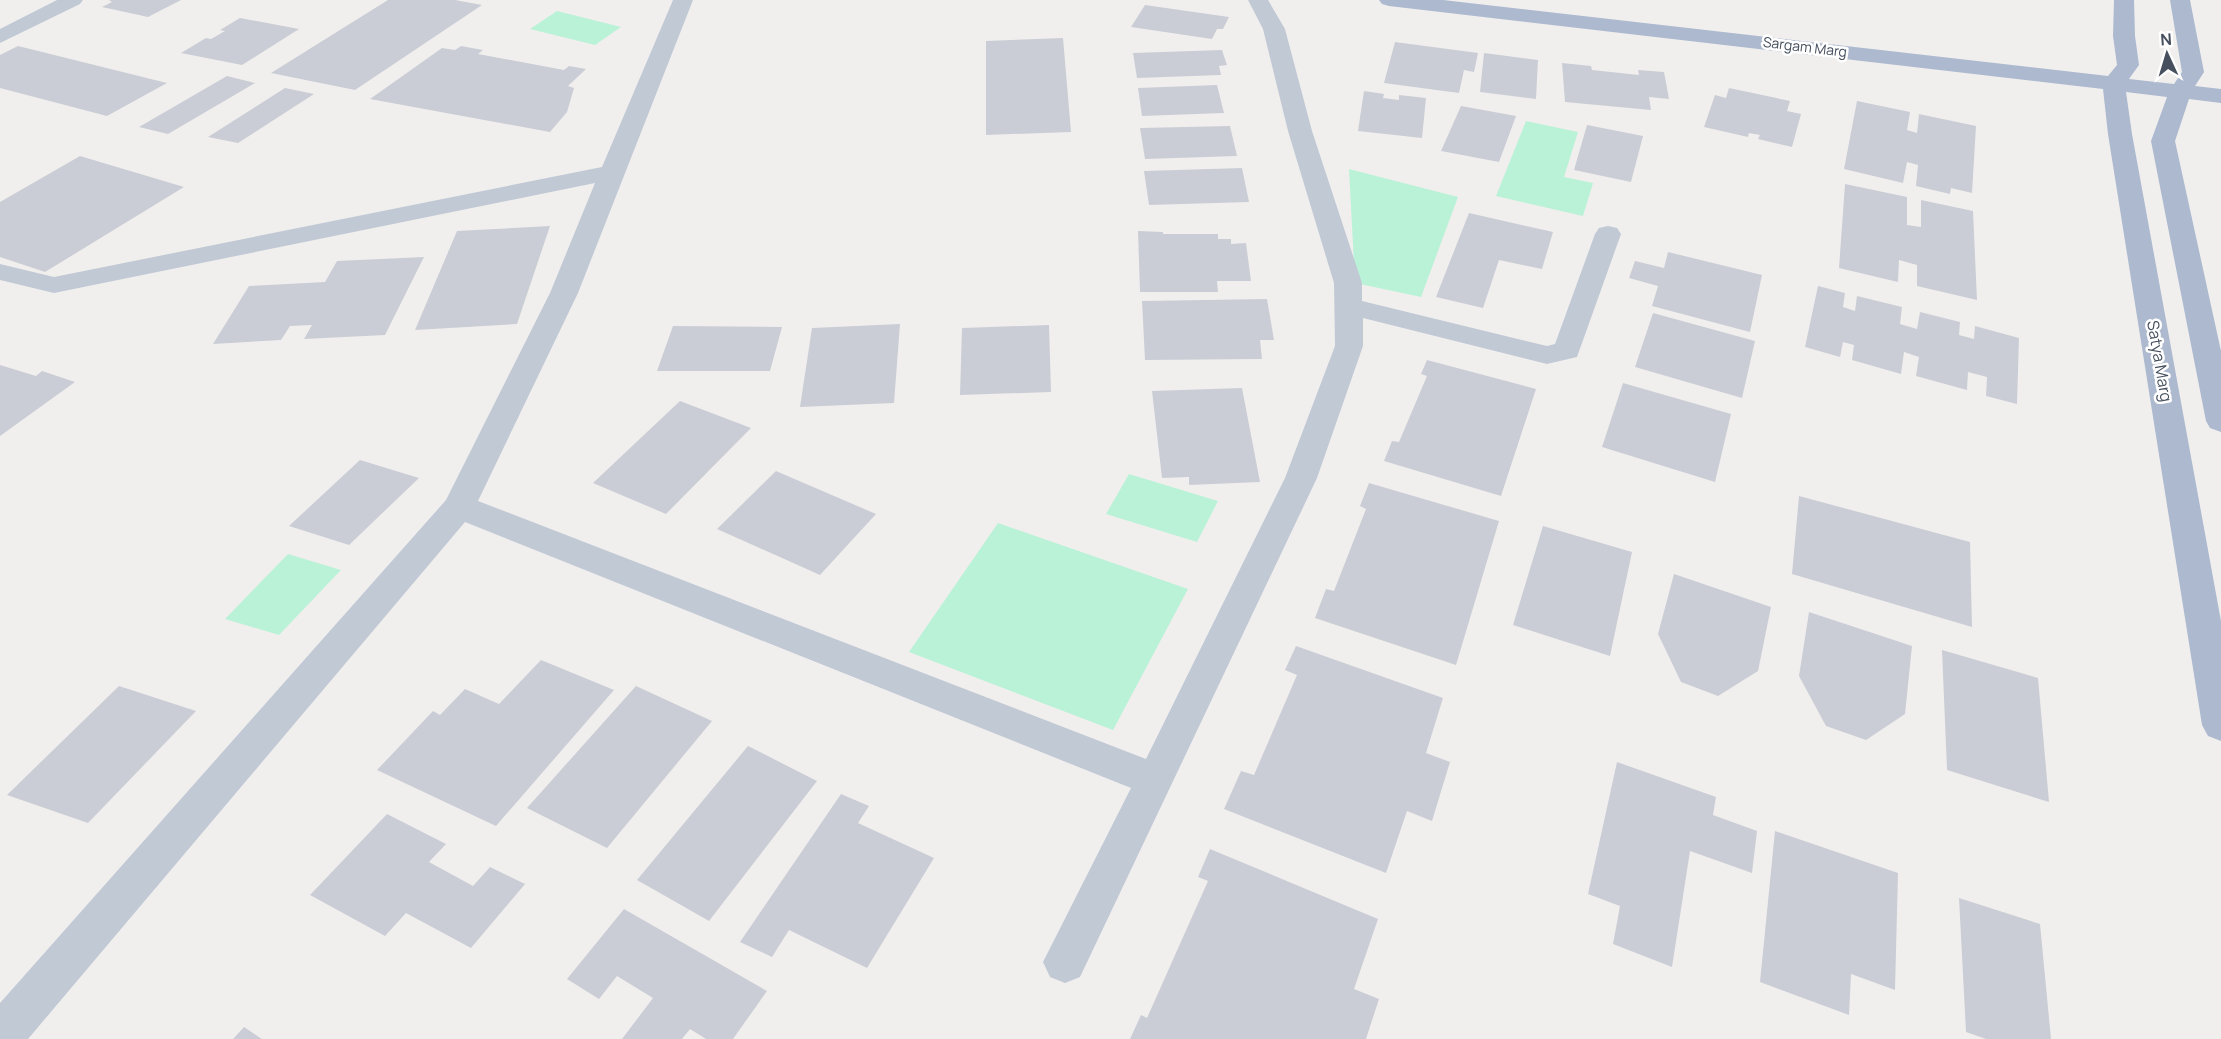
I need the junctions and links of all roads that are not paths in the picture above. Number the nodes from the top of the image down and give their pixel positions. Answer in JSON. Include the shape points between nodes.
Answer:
{"nodes":[{"id":1,"x":73,"y":0,"type":"edge"},
{"id":2,"x":684,"y":0,"type":"edge"},
{"id":3,"x":1258,"y":0,"type":"edge"},
{"id":4,"x":1389,"y":0,"type":"edge"},
{"id":5,"x":1551,"y":0,"type":"edge"},
{"id":6,"x":2124,"y":0,"type":"edge"},
{"id":7,"x":2180,"y":0,"type":"edge"},
{"id":8,"x":0,"y":37,"type":"edge"},
{"id":9,"x":2131,"y":72,"type":"junction"},
{"id":10,"x":2221,"y":76,"type":"edge"},
{"id":11,"x":2181,"y":78,"type":"junction"},
{"id":12,"x":2221,"y":96,"type":"edge"},
{"id":13,"x":612,"y":172,"type":"junction"},
{"id":14,"x":1608,"y":234,"type":"dead end"},
{"id":15,"x":0,"y":272,"type":"edge"},
{"id":16,"x":1348,"y":306,"type":"junction"},
{"id":17,"x":2221,"y":421,"type":"edge"},
{"id":18,"x":459,"y":507,"type":"junction"},
{"id":19,"x":2221,"y":725,"type":"edge"},
{"id":20,"x":1155,"y":780,"type":"junction"},
{"id":21,"x":1065,"y":962,"type":"dead end"},
{"id":22,"x":0,"y":1037,"type":"edge"}],
"edges":[{"from":1,"to":8,"type":"street"},
{"from":2,"to":13,"type":"street"},
{"from":3,"to":16,"type":"street","via":[[1274,29],[1300,131],[1348,283]]},
{"from":4,"to":9,"type":"main road","name":"Sargam Marg"},
{"from":5,"to":9,"type":"main road","name":"Sargam Marg"},
{"from":6,"to":9,"type":"main road","name":"Satya Marg","via":[[2124,36]]},
{"from":7,"to":11,"type":"main road"},
{"from":9,"to":11,"type":"main road","name":"Sargam Marg"},
{"from":9,"to":19,"type":"main road","name":"Satya Marg","via":[[2122,146]]},
{"from":10,"to":11,"type":"main road","name":"Sargam Marg"},
{"from":11,"to":12,"type":"main road","name":"Sargam Marg"},
{"from":11,"to":17,"type":"main road","via":[[2163,141]]},
{"from":13,"to":15,"type":"street","via":[[54,285]]},
{"from":13,"to":18,"type":"street","via":[[564,293]]},
{"from":14,"to":16,"type":"street","via":[[1567,350],[1547,355]]},
{"from":16,"to":20,"type":"street","via":[[1349,346],[1301,478]]},
{"from":18,"to":20,"type":"street"},
{"from":18,"to":22,"type":"street"},
{"from":20,"to":21,"type":"street"}]}
